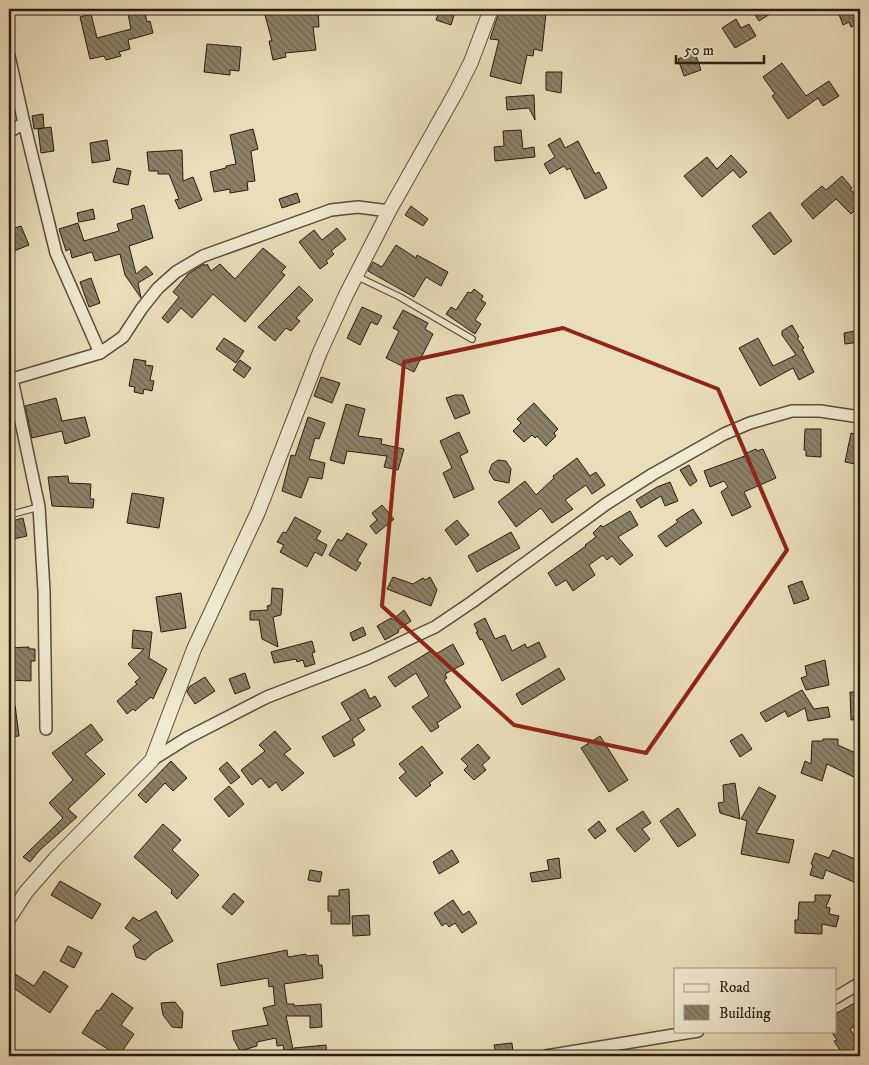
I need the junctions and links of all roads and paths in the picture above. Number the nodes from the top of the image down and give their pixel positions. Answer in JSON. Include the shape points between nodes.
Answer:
{"nodes":[{"id":1,"x":491,"y":9,"type":"edge"},
{"id":2,"x":9,"y":56,"type":"edge"},
{"id":3,"x":24,"y":123,"type":"junction"},
{"id":4,"x":9,"y":132,"type":"edge"},
{"id":5,"x":389,"y":211,"type":"junction"},
{"id":6,"x":356,"y":276,"type":"junction"},
{"id":7,"x":472,"y":339,"type":"dead end"},
{"id":8,"x":100,"y":353,"type":"junction"},
{"id":9,"x":10,"y":380,"type":"edge"},
{"id":10,"x":860,"y":417,"type":"edge"},
{"id":11,"x":40,"y":507,"type":"junction"},
{"id":12,"x":9,"y":515,"type":"edge"},
{"id":13,"x":46,"y":729,"type":"dead end"},
{"id":14,"x":152,"y":760,"type":"junction"},
{"id":15,"x":9,"y":918,"type":"edge"},
{"id":16,"x":860,"y":983,"type":"edge"},
{"id":17,"x":836,"y":997,"type":"edge"},
{"id":18,"x":692,"y":1032,"type":"edge"},
{"id":19,"x":546,"y":1056,"type":"edge"}],
"edges":[{"from":1,"to":5,"type":"street","via":[[456,92]]},
{"from":2,"to":3,"type":"street"},
{"from":3,"to":4,"type":"street"},
{"from":3,"to":8,"type":"street","via":[[56,253]]},
{"from":5,"to":6,"type":"street"},
{"from":5,"to":8,"type":"street","via":[[358,207],[331,210],[203,256],[176,272],[158,288],[123,336]]},
{"from":6,"to":7,"type":"lane","via":[[400,297]]},
{"from":6,"to":14,"type":"street","via":[[320,352],[258,512],[194,649]]},
{"from":8,"to":9,"type":"street"},
{"from":9,"to":11,"type":"street"},
{"from":10,"to":14,"type":"street","via":[[792,411],[724,434],[606,504],[435,626],[368,658],[267,697]]},
{"from":11,"to":12,"type":"lane"},
{"from":11,"to":13,"type":"street"},
{"from":14,"to":15,"type":"street","via":[[55,859],[26,892]]},
{"from":16,"to":17,"type":"street"},
{"from":18,"to":19,"type":"street"}]}
